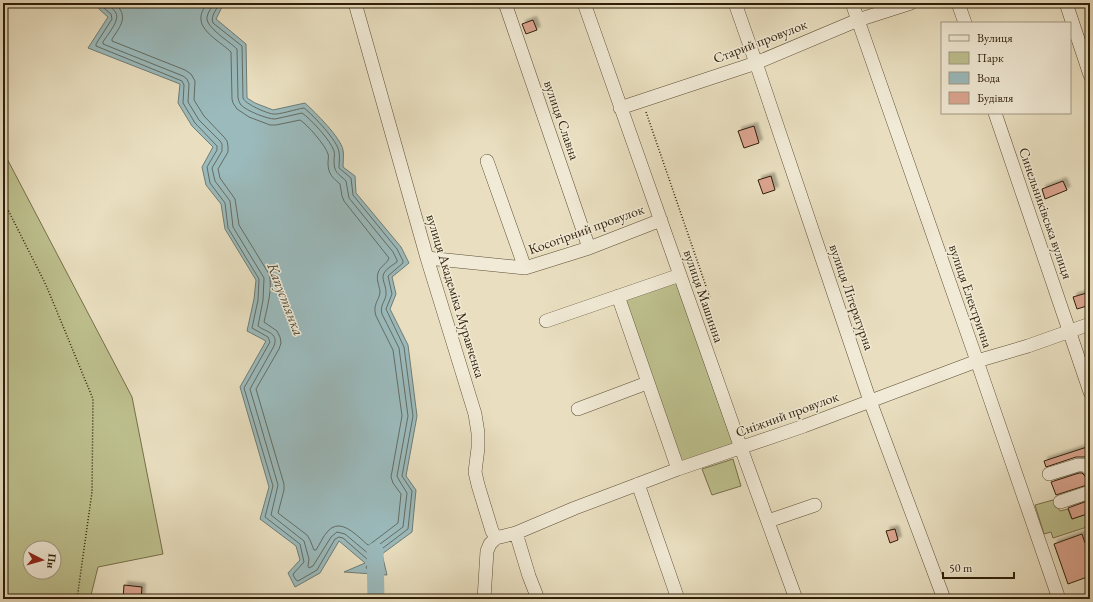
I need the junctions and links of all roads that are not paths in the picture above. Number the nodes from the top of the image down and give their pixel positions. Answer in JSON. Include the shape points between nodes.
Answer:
{"nodes":[{"id":1,"x":355,"y":3,"type":"edge"},
{"id":2,"x":505,"y":3,"type":"edge"},
{"id":3,"x":584,"y":3,"type":"edge"},
{"id":4,"x":735,"y":3,"type":"edge"},
{"id":5,"x":852,"y":3,"type":"edge"},
{"id":6,"x":911,"y":3,"type":"edge"},
{"id":7,"x":958,"y":3,"type":"edge"},
{"id":8,"x":1066,"y":3,"type":"edge"},
{"id":9,"x":858,"y":20,"type":"junction"},
{"id":10,"x":965,"y":22,"type":"edge"},
{"id":11,"x":756,"y":63,"type":"junction"},
{"id":12,"x":1090,"y":75,"type":"edge"},
{"id":13,"x":620,"y":108,"type":"junction"},
{"id":14,"x":995,"y":114,"type":"edge"},
{"id":15,"x":486,"y":161,"type":"dead end"},
{"id":16,"x":660,"y":220,"type":"junction"},
{"id":17,"x":589,"y":248,"type":"junction"},
{"id":18,"x":427,"y":258,"type":"junction"},
{"id":19,"x":525,"y":268,"type":"junction"},
{"id":20,"x":680,"y":275,"type":"junction"},
{"id":21,"x":618,"y":296,"type":"junction"},
{"id":22,"x":546,"y":321,"type":"dead end"},
{"id":23,"x":1090,"y":324,"type":"edge"},
{"id":24,"x":1070,"y":332,"type":"junction"},
{"id":25,"x":977,"y":361,"type":"junction"},
{"id":26,"x":647,"y":382,"type":"junction"},
{"id":27,"x":1090,"y":392,"type":"edge"},
{"id":28,"x":870,"y":401,"type":"junction"},
{"id":29,"x":578,"y":409,"type":"dead end"},
{"id":30,"x":741,"y":448,"type":"junction"},
{"id":31,"x":678,"y":469,"type":"junction"},
{"id":32,"x":1090,"y":470,"type":"edge"},
{"id":33,"x":1049,"y":474,"type":"dead end"},
{"id":34,"x":638,"y":484,"type":"junction"},
{"id":35,"x":1090,"y":492,"type":"edge"},
{"id":36,"x":1060,"y":502,"type":"dead end"},
{"id":37,"x":814,"y":504,"type":"dead end"},
{"id":38,"x":768,"y":521,"type":"junction"},
{"id":39,"x":516,"y":533,"type":"junction"},
{"id":40,"x":496,"y":538,"type":"junction"},
{"id":41,"x":484,"y":599,"type":"edge"},
{"id":42,"x":538,"y":599,"type":"edge"},
{"id":43,"x":678,"y":599,"type":"edge"},
{"id":44,"x":796,"y":599,"type":"edge"},
{"id":45,"x":944,"y":599,"type":"edge"},
{"id":46,"x":1059,"y":599,"type":"edge"}],
"edges":[{"from":1,"to":18,"type":"street","name":"вулиця Академіка Муравченка"},
{"from":2,"to":17,"type":"street","name":"вулиця Славна"},
{"from":3,"to":13,"type":"street","name":"вулиця Машинна"},
{"from":4,"to":11,"type":"street","name":"вулиця Літературна"},
{"from":5,"to":9,"type":"street","name":"вулиця Електрична"},
{"from":6,"to":9,"type":"street","name":"Старий провулок"},
{"from":7,"to":10,"type":"street"},
{"from":8,"to":12,"type":"street"},
{"from":9,"to":11,"type":"street","name":"Старий провулок"},
{"from":9,"to":25,"type":"street","name":"вулиця Електрична"},
{"from":11,"to":13,"type":"street","name":"Старий провулок"},
{"from":11,"to":28,"type":"street","name":"вулиця Літературна"},
{"from":13,"to":16,"type":"street","name":"вулиця Машинна"},
{"from":14,"to":24,"type":"street","name":"Синельниківська вулиця"},
{"from":15,"to":19,"type":"street"},
{"from":16,"to":17,"type":"street","name":"Косогірний провулок"},
{"from":16,"to":20,"type":"street","name":"вулиця Машинна"},
{"from":17,"to":19,"type":"street","name":"Косогірний провулок"},
{"from":18,"to":19,"type":"street","name":"Косогірний провулок"},
{"from":18,"to":40,"type":"street","name":"вулиця Академіка Муравченка","via":[[475,414],[478,448],[475,472]]},
{"from":20,"to":21,"type":"street"},
{"from":20,"to":30,"type":"street","name":"вулиця Машинна"},
{"from":21,"to":22,"type":"street"},
{"from":21,"to":26,"type":"street"},
{"from":23,"to":24,"type":"street","name":"Сніжний провулок"},
{"from":24,"to":25,"type":"street","name":"Сніжний провулок"},
{"from":24,"to":27,"type":"street","name":"Синельниківська вулиця"},
{"from":25,"to":28,"type":"street","name":"Сніжний провулок"},
{"from":25,"to":46,"type":"street","name":"вулиця Електрична"},
{"from":26,"to":29,"type":"street"},
{"from":26,"to":31,"type":"street"},
{"from":28,"to":30,"type":"street","name":"Сніжний провулок"},
{"from":28,"to":45,"type":"street","name":"вулиця Літературна"},
{"from":30,"to":31,"type":"street","name":"Сніжний провулок"},
{"from":30,"to":38,"type":"street","name":"вулиця Машинна"},
{"from":31,"to":34,"type":"street","name":"Сніжний провулок"},
{"from":32,"to":33,"type":"street","via":[[1085,465],[1078,464]]},
{"from":34,"to":39,"type":"street","name":"Сніжний провулок"},
{"from":34,"to":43,"type":"street"},
{"from":35,"to":36,"type":"street"},
{"from":37,"to":38,"type":"street"},
{"from":38,"to":44,"type":"street","name":"вулиця Машинна"},
{"from":39,"to":40,"type":"street","name":"Сніжний провулок"},
{"from":39,"to":42,"type":"street"},
{"from":40,"to":41,"type":"street","via":[[487,551]]}]}
